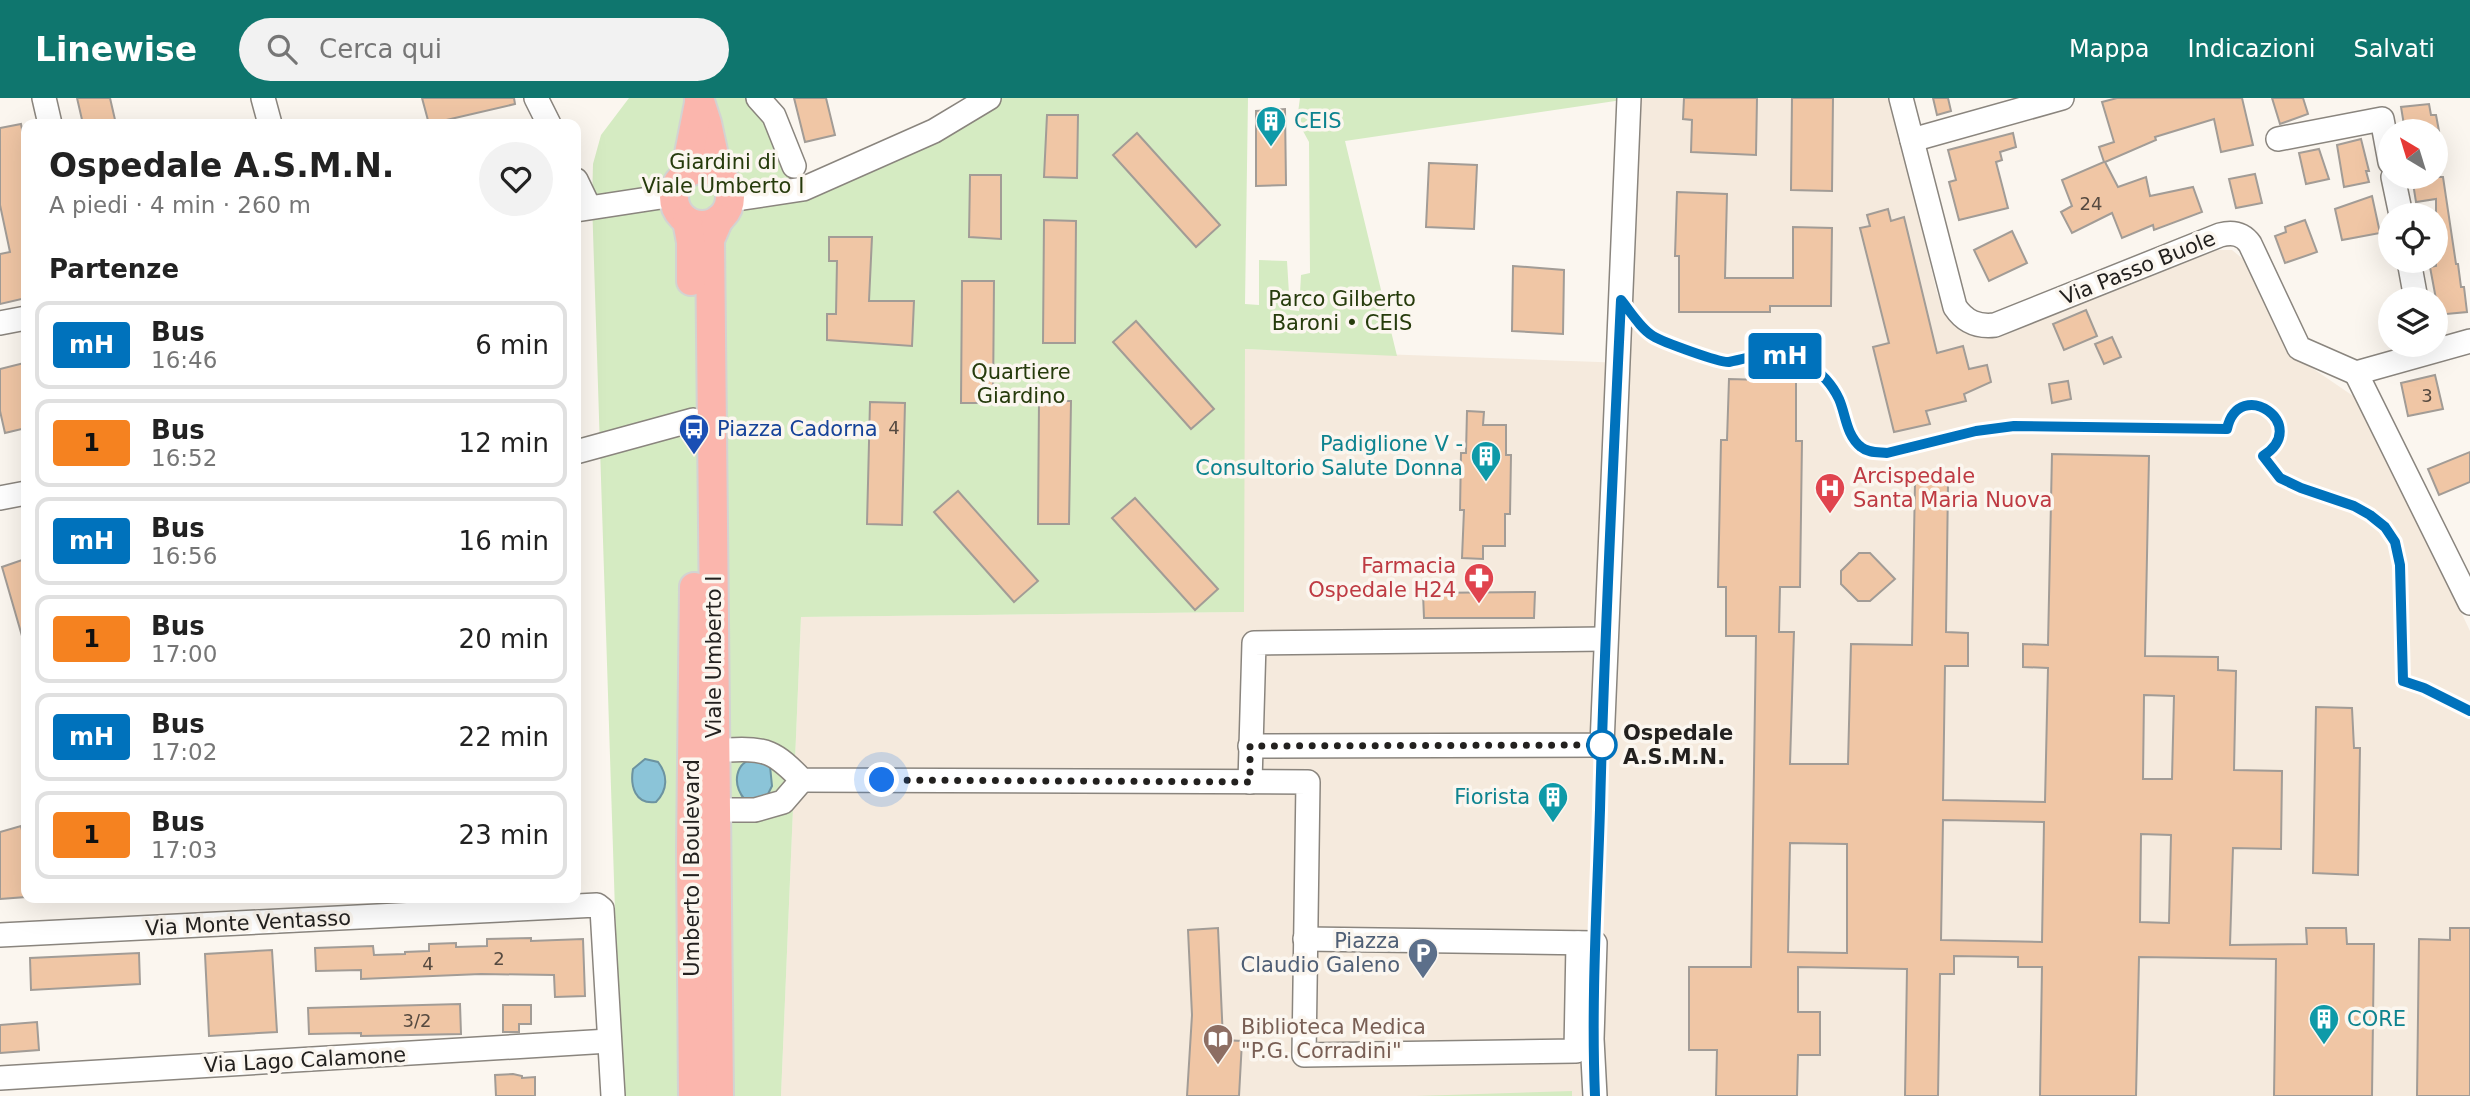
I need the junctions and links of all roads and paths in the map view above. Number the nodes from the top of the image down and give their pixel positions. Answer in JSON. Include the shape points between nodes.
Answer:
{"nodes":[{"id":1,"x":44,"y":98,"type":"edge"},
{"id":2,"x":263,"y":98,"type":"edge"},
{"id":3,"x":536,"y":98,"type":"edge"},
{"id":4,"x":758,"y":98,"type":"edge"},
{"id":5,"x":989,"y":98,"type":"edge"},
{"id":6,"x":1629,"y":98,"type":"edge"},
{"id":7,"x":1901,"y":98,"type":"edge"},
{"id":8,"x":2062,"y":98,"type":"edge"},
{"id":9,"x":699,"y":100,"type":"edge"},
{"id":10,"x":49,"y":119,"type":"edge"},
{"id":11,"x":269,"y":119,"type":"edge"},
{"id":12,"x":546,"y":119,"type":"edge"},
{"id":13,"x":2378,"y":120,"type":"edge"},
{"id":14,"x":2278,"y":139,"type":"dead end"},
{"id":15,"x":1912,"y":140,"type":"junction"},
{"id":16,"x":794,"y":166,"type":"dead end"},
{"id":17,"x":718,"y":174,"type":"junction"},
{"id":18,"x":679,"y":185,"type":"junction"},
{"id":19,"x":582,"y":208,"type":"edge"},
{"id":20,"x":725,"y":209,"type":"junction"},
{"id":21,"x":687,"y":221,"type":"junction"},
{"id":22,"x":21,"y":319,"type":"edge"},
{"id":23,"x":0,"y":323,"type":"edge"},
{"id":24,"x":2470,"y":341,"type":"edge"},
{"id":25,"x":2448,"y":345,"type":"edge"},
{"id":26,"x":2403,"y":357,"type":"edge"},
{"id":27,"x":2356,"y":373,"type":"junction"},
{"id":28,"x":693,"y":420,"type":"junction"},
{"id":29,"x":581,"y":452,"type":"edge"},
{"id":30,"x":21,"y":494,"type":"edge"},
{"id":31,"x":0,"y":498,"type":"edge"},
{"id":32,"x":2470,"y":603,"type":"edge"},
{"id":33,"x":1605,"y":639,"type":"junction"},
{"id":34,"x":1250,"y":746,"type":"junction"},
{"id":35,"x":728,"y":750,"type":"dead end"},
{"id":36,"x":803,"y":780,"type":"junction"},
{"id":37,"x":1250,"y":782,"type":"junction"},
{"id":38,"x":729,"y":810,"type":"dead end"},
{"id":39,"x":0,"y":935,"type":"edge"},
{"id":40,"x":1306,"y":939,"type":"junction"},
{"id":41,"x":1584,"y":1039,"type":"junction"},
{"id":42,"x":609,"y":1041,"type":"junction"},
{"id":43,"x":0,"y":1078,"type":"edge"},
{"id":44,"x":613,"y":1096,"type":"edge"},
{"id":45,"x":693,"y":1096,"type":"edge"},
{"id":46,"x":719,"y":1096,"type":"edge"},
{"id":47,"x":1595,"y":1096,"type":"edge"}],
"edges":[{"from":1,"to":10,"type":"street"},
{"from":2,"to":11,"type":"street"},
{"from":3,"to":12,"type":"street"},
{"from":4,"to":16,"type":"street","via":[[774,116]]},
{"from":5,"to":20,"type":"street","via":[[934,131],[803,189]]},
{"from":6,"to":33,"type":"street"},
{"from":7,"to":15,"type":"street","name":"Via Passo Buole"},
{"from":8,"to":15,"type":"street"},
{"from":9,"to":17,"type":"main road"},
{"from":9,"to":18,"type":"main road"},
{"from":13,"to":14,"type":"street"},
{"from":15,"to":27,"type":"street","name":"Via Passo Buole","via":[[1955,307],[1968,321],[1995,325],[2220,235],[2236,233],[2250,244],[2299,348]]},
{"from":17,"to":18,"type":"main road","via":[[700,169]]},
{"from":17,"to":20,"type":"main road","via":[[725,181]]},
{"from":18,"to":19,"type":"street"},
{"from":18,"to":21,"type":"main road","via":[[677,210]]},
{"from":20,"to":21,"type":"main road","via":[[702,225]]},
{"from":20,"to":46,"type":"main road","name":"Viale Umberto I","via":[[710,240]]},
{"from":21,"to":28,"type":"main road","name":"Umberto I Boulevard"},
{"from":22,"to":23,"type":"street"},
{"from":24,"to":25,"type":"street"},
{"from":26,"to":27,"type":"street"},
{"from":27,"to":32,"type":"street"},
{"from":28,"to":29,"type":"street"},
{"from":28,"to":45,"type":"main road","name":"Umberto I Boulevard"},
{"from":30,"to":31,"type":"street"},
{"from":33,"to":34,"type":"street","via":[[1254,643]]},
{"from":33,"to":34,"type":"street","via":[[1602,746]]},
{"from":34,"to":37,"type":"street"},
{"from":35,"to":36,"type":"street","via":[[769,752]]},
{"from":36,"to":37,"type":"street"},
{"from":36,"to":38,"type":"street","via":[[783,802],[755,810]]},
{"from":37,"to":40,"type":"street","via":[[1308,782]]},
{"from":39,"to":42,"type":"street","name":"Via Monte Ventasso","via":[[597,905],[602,909]]},
{"from":40,"to":41,"type":"street","via":[[1587,943]]},
{"from":40,"to":41,"type":"street","via":[[1304,1055],[1576,1051]]},
{"from":41,"to":47,"type":"street"},
{"from":42,"to":43,"type":"street","name":"Via Lago Calamone"},
{"from":42,"to":44,"type":"street","name":"Via Monte Ventasso"}]}
